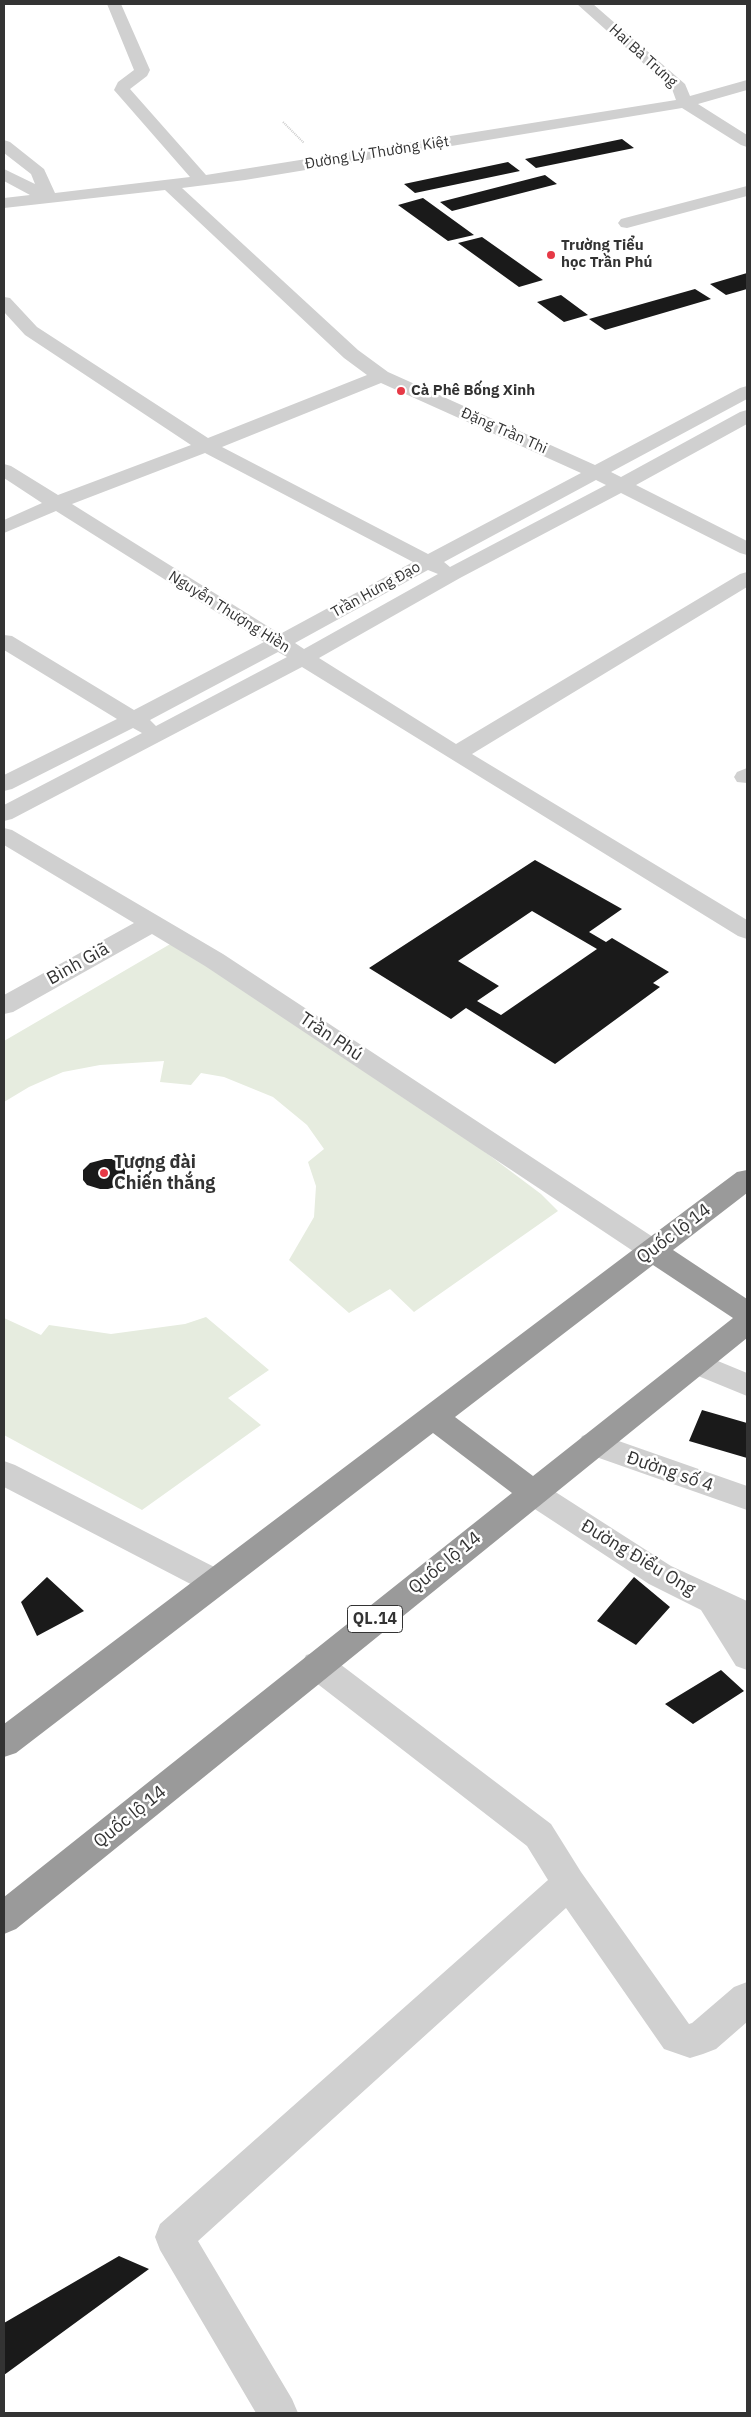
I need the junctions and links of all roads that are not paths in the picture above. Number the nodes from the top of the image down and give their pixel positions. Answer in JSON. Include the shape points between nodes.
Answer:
{"nodes":[{"id":1,"x":114,"y":4,"type":"edge"},
{"id":2,"x":584,"y":4,"type":"edge"},
{"id":3,"x":747,"y":85,"type":"edge"},
{"id":4,"x":685,"y":103,"type":"junction"},
{"id":5,"x":747,"y":142,"type":"edge"},
{"id":6,"x":4,"y":145,"type":"edge"},
{"id":7,"x":4,"y":174,"type":"edge"},
{"id":8,"x":202,"y":181,"type":"junction"},
{"id":9,"x":169,"y":185,"type":"junction"},
{"id":10,"x":747,"y":192,"type":"edge"},
{"id":11,"x":50,"y":199,"type":"junction"},
{"id":12,"x":4,"y":203,"type":"edge"},
{"id":13,"x":627,"y":223,"type":"dead end"},
{"id":14,"x":4,"y":302,"type":"edge"},
{"id":15,"x":381,"y":376,"type":"junction"},
{"id":16,"x":745,"y":402,"type":"edge"},
{"id":17,"x":206,"y":446,"type":"junction"},
{"id":18,"x":4,"y":470,"type":"edge"},
{"id":19,"x":595,"y":472,"type":"junction"},
{"id":20,"x":622,"y":485,"type":"junction"},
{"id":21,"x":55,"y":503,"type":"junction"},
{"id":22,"x":4,"y":527,"type":"edge"},
{"id":23,"x":747,"y":549,"type":"edge"},
{"id":24,"x":428,"y":562,"type":"junction"},
{"id":25,"x":453,"y":574,"type":"junction"},
{"id":26,"x":747,"y":578,"type":"edge"},
{"id":27,"x":4,"y":641,"type":"edge"},
{"id":28,"x":279,"y":643,"type":"junction"},
{"id":29,"x":303,"y":658,"type":"junction"},
{"id":30,"x":134,"y":719,"type":"junction"},
{"id":31,"x":158,"y":734,"type":"junction"},
{"id":32,"x":456,"y":754,"type":"junction"},
{"id":33,"x":4,"y":784,"type":"edge"},
{"id":34,"x":5,"y":832,"type":"edge"},
{"id":35,"x":153,"y":923,"type":"junction"},
{"id":36,"x":747,"y":931,"type":"edge"},
{"id":37,"x":4,"y":1006,"type":"edge"},
{"id":38,"x":747,"y":1179,"type":"edge"},
{"id":39,"x":652,"y":1250,"type":"junction"},
{"id":40,"x":747,"y":1313,"type":"edge"},
{"id":41,"x":747,"y":1322,"type":"edge"},
{"id":42,"x":696,"y":1363,"type":"junction"},
{"id":43,"x":747,"y":1386,"type":"edge"},
{"id":44,"x":432,"y":1416,"type":"junction"},
{"id":45,"x":593,"y":1444,"type":"junction"},
{"id":46,"x":4,"y":1473,"type":"edge"},
{"id":47,"x":532,"y":1492,"type":"junction"},
{"id":48,"x":747,"y":1498,"type":"edge"},
{"id":49,"x":215,"y":1582,"type":"junction"},
{"id":50,"x":712,"y":1601,"type":"junction"},
{"id":51,"x":747,"y":1615,"type":"edge"},
{"id":52,"x":747,"y":1658,"type":"edge"},
{"id":53,"x":317,"y":1665,"type":"junction"},
{"id":54,"x":4,"y":1743,"type":"edge"},
{"id":55,"x":569,"y":1883,"type":"junction"},
{"id":56,"x":4,"y":1918,"type":"edge"},
{"id":57,"x":747,"y":1999,"type":"edge"},
{"id":58,"x":278,"y":2413,"type":"edge"}],
"edges":[{"from":1,"to":8,"type":"street","via":[[142,70],[122,90]]},
{"from":2,"to":4,"type":"street","name":"Hai Bà Trưng","via":[[679,88]]},
{"from":3,"to":4,"type":"street","name":"Đường Lý Thường Kiệt"},
{"from":4,"to":5,"type":"street","name":"Hai Bà Trưng"},
{"from":4,"to":8,"type":"street","name":"Đường Lý Thường Kiệt"},
{"from":6,"to":11,"type":"street","via":[[38,172]]},
{"from":7,"to":11,"type":"street"},
{"from":8,"to":9,"type":"street","name":"Đường Lý Thường Kiệt"},
{"from":9,"to":11,"type":"street","name":"Đường Lý Thường Kiệt"},
{"from":9,"to":15,"type":"street","name":"Đặng Trần Thi","via":[[351,354]]},
{"from":10,"to":13,"type":"street"},
{"from":11,"to":12,"type":"street","name":"Đường Lý Thường Kiệt"},
{"from":14,"to":17,"type":"street","via":[[31,331]]},
{"from":15,"to":17,"type":"street"},
{"from":15,"to":19,"type":"street","name":"Đặng Trần Thi"},
{"from":16,"to":19,"type":"street","name":"Trần Hưng Đạo"},
{"from":16,"to":20,"type":"street"},
{"from":17,"to":21,"type":"street"},
{"from":17,"to":24,"type":"street"},
{"from":18,"to":21,"type":"street","name":"Nguyễn Thượng Hiền"},
{"from":19,"to":20,"type":"street","name":"Đặng Trần Thi"},
{"from":19,"to":24,"type":"street","name":"Trần Hưng Đạo"},
{"from":20,"to":23,"type":"street","name":"Đặng Trần Thi"},
{"from":20,"to":25,"type":"street"},
{"from":21,"to":22,"type":"street"},
{"from":21,"to":28,"type":"street","name":"Nguyễn Thượng Hiền"},
{"from":24,"to":25,"type":"street"},
{"from":24,"to":28,"type":"street","name":"Trần Hưng Đạo"},
{"from":25,"to":29,"type":"street"},
{"from":26,"to":32,"type":"street"},
{"from":27,"to":30,"type":"street"},
{"from":28,"to":29,"type":"street","name":"Nguyễn Thượng Hiền"},
{"from":28,"to":30,"type":"street","name":"Trần Hưng Đạo"},
{"from":29,"to":31,"type":"street"},
{"from":29,"to":32,"type":"street","name":"Nguyễn Thượng Hiền"},
{"from":30,"to":31,"type":"street"},
{"from":30,"to":33,"type":"street","name":"Trần Hưng Đạo"},
{"from":31,"to":34,"type":"street"},
{"from":32,"to":36,"type":"street","name":"Nguyễn Thượng Hiền"},
{"from":34,"to":35,"type":"street","name":"Trần Phú"},
{"from":35,"to":37,"type":"street","name":"Bình Giã"},
{"from":35,"to":39,"type":"street","name":"Trần Phú","via":[[223,965]]},
{"from":38,"to":39,"type":"highway","name":"Quốc lộ 14"},
{"from":39,"to":40,"type":"highway"},
{"from":39,"to":44,"type":"highway","name":"Quốc lộ 14"},
{"from":41,"to":42,"type":"highway","name":"Quốc lộ 14","number":"QL.14"},
{"from":42,"to":43,"type":"street"},
{"from":42,"to":45,"type":"highway","name":"Quốc lộ 14","number":"QL.14"},
{"from":44,"to":47,"type":"highway"},
{"from":44,"to":49,"type":"highway","name":"Quốc lộ 14"},
{"from":45,"to":47,"type":"highway","name":"Quốc lộ 14","number":"QL.14"},
{"from":45,"to":48,"type":"street","name":"Đường số 4"},
{"from":46,"to":49,"type":"street"},
{"from":47,"to":50,"type":"street","name":"Đường Điểu Ong","via":[[660,1575]]},
{"from":47,"to":53,"type":"highway","name":"Quốc lộ 14","number":"QL.14"},
{"from":49,"to":54,"type":"highway","name":"Quốc lộ 14"},
{"from":50,"to":51,"type":"street","name":"Đường Điểu Ong"},
{"from":50,"to":52,"type":"street"},
{"from":53,"to":55,"type":"street","via":[[539,1835]]},
{"from":53,"to":56,"type":"highway","name":"Quốc lộ 14","number":"QL.14"},
{"from":55,"to":57,"type":"street","via":[[677,2037],[690,2041],[703,2037]]},
{"from":55,"to":58,"type":"street","via":[[174,2237]]}]}
